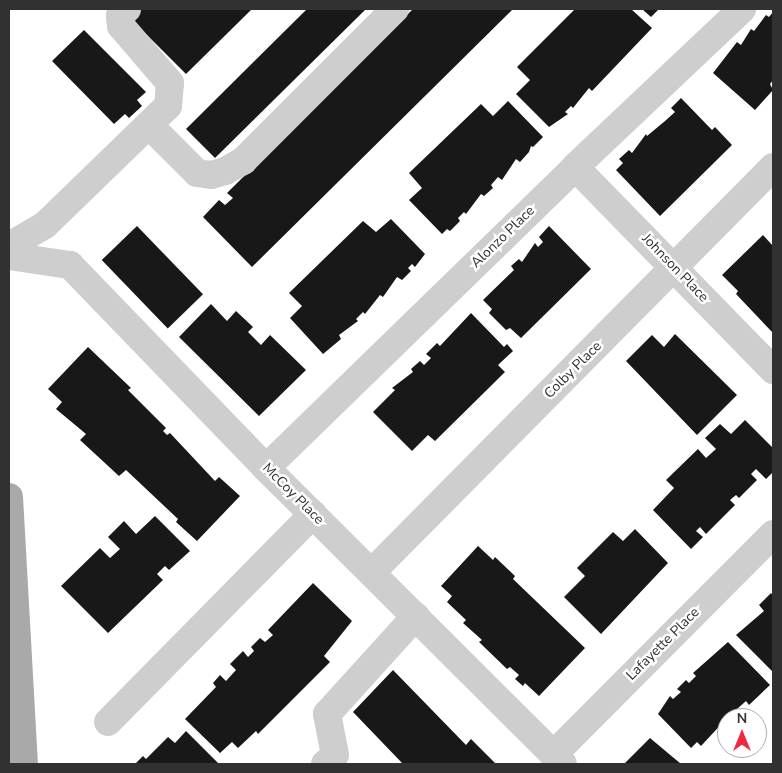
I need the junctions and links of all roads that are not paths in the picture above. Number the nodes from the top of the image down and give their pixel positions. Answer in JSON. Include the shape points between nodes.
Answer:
{"nodes":[{"id":1,"x":127,"y":9,"type":"edge"},
{"id":2,"x":395,"y":9,"type":"edge"},
{"id":3,"x":742,"y":9,"type":"edge"},
{"id":4,"x":150,"y":126,"type":"junction"},
{"id":5,"x":575,"y":167,"type":"junction"},
{"id":6,"x":773,"y":167,"type":"edge"},
{"id":7,"x":9,"y":246,"type":"edge"},
{"id":8,"x":9,"y":256,"type":"edge"},
{"id":9,"x":675,"y":268,"type":"junction"},
{"id":10,"x":773,"y":370,"type":"edge"},
{"id":11,"x":266,"y":468,"type":"junction"},
{"id":12,"x":9,"y":497,"type":"edge"},
{"id":13,"x":313,"y":514,"type":"junction"},
{"id":14,"x":773,"y":534,"type":"edge"},
{"id":15,"x":372,"y":572,"type":"junction"},
{"id":16,"x":416,"y":616,"type":"junction"},
{"id":17,"x":17,"y":636,"type":"junction"},
{"id":18,"x":9,"y":672,"type":"edge"},
{"id":19,"x":108,"y":722,"type":"dead end"},
{"id":20,"x":558,"y":760,"type":"edge"},
{"id":21,"x":24,"y":764,"type":"edge"},
{"id":22,"x":325,"y":764,"type":"edge"}],
"edges":[{"from":1,"to":4,"type":"street","via":[[120,16],[121,26],[170,83],[168,106]]},
{"from":2,"to":4,"type":"street","via":[[243,161],[225,170],[211,176],[197,174]]},
{"from":3,"to":5,"type":"street","name":"Alonzo Place"},
{"from":4,"to":7,"type":"street","via":[[46,224]]},
{"from":5,"to":9,"type":"street","name":"Johnson Place"},
{"from":5,"to":11,"type":"street","name":"Alonzo Place"},
{"from":6,"to":9,"type":"street","name":"Colby Place"},
{"from":8,"to":11,"type":"street","name":"McCoy Place","via":[[70,265]]},
{"from":9,"to":10,"type":"street","name":"Johnson Place"},
{"from":9,"to":15,"type":"street","name":"Colby Place"},
{"from":11,"to":13,"type":"street","name":"McCoy Place"},
{"from":12,"to":17,"type":"main road"},
{"from":13,"to":15,"type":"street","name":"McCoy Place"},
{"from":13,"to":19,"type":"street"},
{"from":14,"to":20,"type":"street","name":"Lafayette Place"},
{"from":15,"to":16,"type":"street","name":"McCoy Place"},
{"from":16,"to":20,"type":"street","name":"McCoy Place"},
{"from":16,"to":22,"type":"street","via":[[327,714],[335,755]]},
{"from":17,"to":18,"type":"main road"},
{"from":17,"to":21,"type":"main road"}]}
